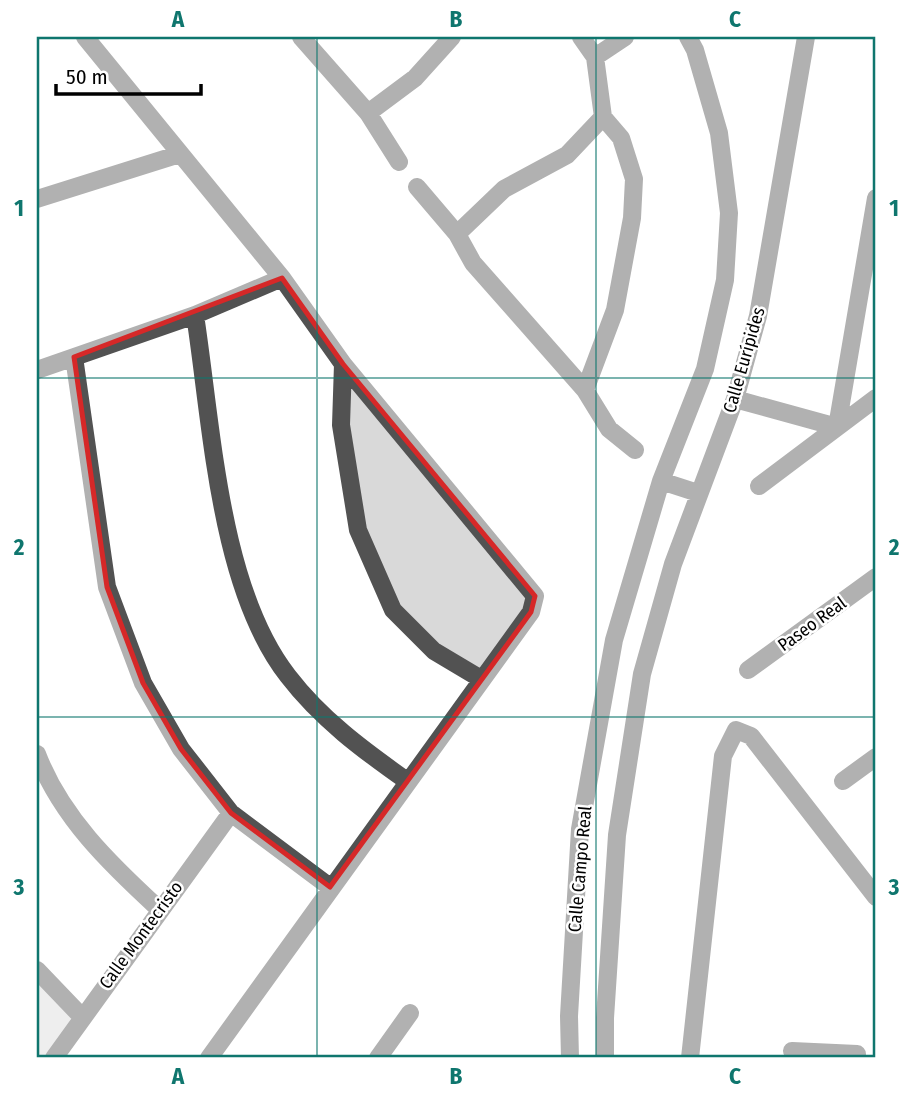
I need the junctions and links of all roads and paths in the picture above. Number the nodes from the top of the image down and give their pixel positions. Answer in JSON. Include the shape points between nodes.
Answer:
{"nodes":[{"id":1,"x":85,"y":37,"type":"edge"},
{"id":2,"x":300,"y":37,"type":"edge"},
{"id":3,"x":452,"y":37,"type":"edge"},
{"id":4,"x":581,"y":37,"type":"edge"},
{"id":5,"x":625,"y":37,"type":"edge"},
{"id":6,"x":805,"y":38,"type":"edge"},
{"id":7,"x":695,"y":41,"type":"edge"},
{"id":8,"x":595,"y":57,"type":"junction"},
{"id":9,"x":368,"y":113,"type":"junction"},
{"id":10,"x":603,"y":117,"type":"junction"},
{"id":11,"x":180,"y":154,"type":"junction"},
{"id":12,"x":399,"y":162,"type":"dead end"},
{"id":13,"x":417,"y":187,"type":"dead end"},
{"id":14,"x":876,"y":198,"type":"edge"},
{"id":15,"x":37,"y":199,"type":"edge"},
{"id":16,"x":457,"y":234,"type":"junction"},
{"id":17,"x":282,"y":278,"type":"junction"},
{"id":18,"x":869,"y":291,"type":"edge"},
{"id":19,"x":195,"y":315,"type":"junction"},
{"id":20,"x":74,"y":357,"type":"junction"},
{"id":21,"x":343,"y":364,"type":"junction"},
{"id":22,"x":37,"y":370,"type":"edge"},
{"id":23,"x":585,"y":390,"type":"junction"},
{"id":24,"x":735,"y":398,"type":"junction"},
{"id":25,"x":876,"y":398,"type":"edge"},
{"id":26,"x":836,"y":427,"type":"junction"},
{"id":27,"x":635,"y":450,"type":"dead end"},
{"id":28,"x":661,"y":481,"type":"junction"},
{"id":29,"x":759,"y":486,"type":"dead end"},
{"id":30,"x":698,"y":493,"type":"junction"},
{"id":31,"x":876,"y":577,"type":"edge"},
{"id":32,"x":614,"y":640,"type":"joint"},
{"id":33,"x":748,"y":670,"type":"dead end"},
{"id":34,"x":642,"y":674,"type":"joint"},
{"id":35,"x":481,"y":679,"type":"junction"},
{"id":36,"x":37,"y":754,"type":"edge"},
{"id":37,"x":876,"y":757,"type":"edge"},
{"id":38,"x":407,"y":781,"type":"junction"},
{"id":39,"x":843,"y":781,"type":"dead end"},
{"id":40,"x":231,"y":813,"type":"junction"},
{"id":41,"x":330,"y":887,"type":"junction"},
{"id":42,"x":876,"y":897,"type":"edge"},
{"id":43,"x":159,"y":909,"type":"junction"},
{"id":44,"x":37,"y":970,"type":"edge"},
{"id":45,"x":410,"y":1013,"type":"dead end"},
{"id":46,"x":82,"y":1017,"type":"junction"},
{"id":47,"x":792,"y":1051,"type":"dead end"},
{"id":48,"x":857,"y":1054,"type":"dead end"},
{"id":49,"x":54,"y":1058,"type":"edge"},
{"id":50,"x":209,"y":1058,"type":"edge"},
{"id":51,"x":378,"y":1058,"type":"edge"},
{"id":52,"x":570,"y":1058,"type":"edge"},
{"id":53,"x":606,"y":1058,"type":"edge"},
{"id":54,"x":690,"y":1058,"type":"edge"}],
"edges":[{"from":1,"to":11,"type":"street"},
{"from":2,"to":9,"type":"street"},
{"from":3,"to":9,"type":"street","via":[[415,78]]},
{"from":4,"to":8,"type":"street"},
{"from":5,"to":8,"type":"street"},
{"from":6,"to":24,"type":"street","name":"Calle Eurípides","via":[[758,316]]},
{"from":7,"to":28,"type":"street","name":"Calle Eurípides","via":[[719,133],[729,213],[724,280],[705,369]]},
{"from":8,"to":10,"type":"street"},
{"from":9,"to":12,"type":"street"},
{"from":10,"to":16,"type":"street","via":[[567,155],[503,189]]},
{"from":10,"to":23,"type":"street","via":[[621,138],[634,178],[632,218],[615,310]]},
{"from":11,"to":15,"type":"street"},
{"from":11,"to":17,"type":"street"},
{"from":13,"to":16,"type":"street"},
{"from":14,"to":18,"type":"street"},
{"from":16,"to":23,"type":"street","via":[[473,263]]},
{"from":17,"to":19,"type":"street"},
{"from":17,"to":21,"type":"street"},
{"from":18,"to":26,"type":"street"},
{"from":19,"to":20,"type":"street"},
{"from":19,"to":38,"type":"street","via":[[228,538],[248,609],[287,676],[348,740]]},
{"from":20,"to":22,"type":"street"},
{"from":20,"to":40,"type":"street","via":[[107,587],[143,683],[181,749]]},
{"from":21,"to":35,"type":"street","via":[[341,425],[358,530],[393,610],[434,651]]},
{"from":21,"to":35,"type":"street","via":[[535,596],[531,612]]},
{"from":23,"to":27,"type":"street","via":[[609,429]]},
{"from":24,"to":26,"type":"street"},
{"from":24,"to":30,"type":"street","name":"Calle Eurípides"},
{"from":25,"to":26,"type":"street"},
{"from":26,"to":29,"type":"street"},
{"from":28,"to":30,"type":"street"},
{"from":28,"to":32,"type":"street","name":"Calle Eurípides"},
{"from":30,"to":34,"type":"street","name":"Calle Eurípides"},
{"from":31,"to":33,"type":"street","name":"Paseo Real"},
{"from":32,"to":52,"type":"street","name":"Calle Campo Real","via":[[580,829]]},
{"from":34,"to":53,"type":"street","name":"Calle Campo Real","via":[[617,835]]},
{"from":35,"to":38,"type":"street"},
{"from":36,"to":43,"type":"street","via":[[48,782],[103,858]]},
{"from":37,"to":39,"type":"street"},
{"from":38,"to":41,"type":"street"},
{"from":40,"to":41,"type":"street"},
{"from":40,"to":43,"type":"street","name":"Calle Montecristo"},
{"from":41,"to":50,"type":"street"},
{"from":42,"to":54,"type":"street","via":[[751,736],[736,730],[723,756]]},
{"from":43,"to":46,"type":"street","name":"Calle Montecristo"},
{"from":44,"to":46,"type":"street"},
{"from":45,"to":51,"type":"street"},
{"from":46,"to":49,"type":"street","name":"Calle Montecristo"},
{"from":47,"to":48,"type":"street"}]}
